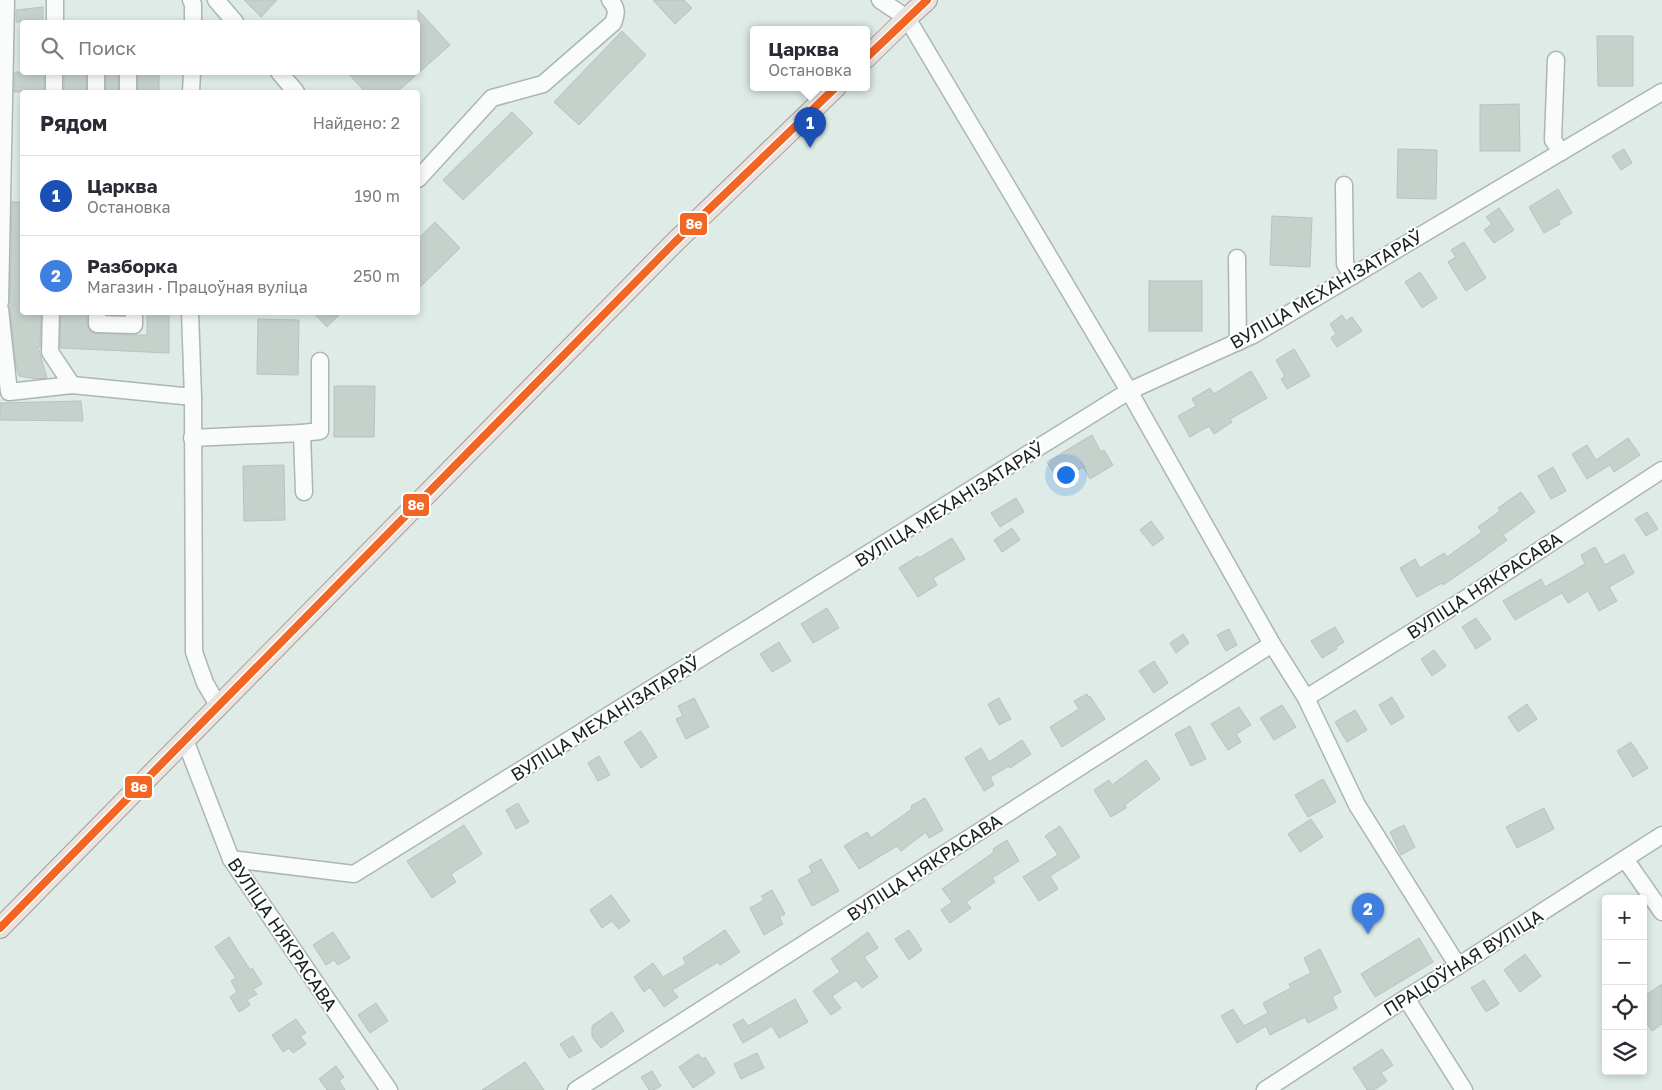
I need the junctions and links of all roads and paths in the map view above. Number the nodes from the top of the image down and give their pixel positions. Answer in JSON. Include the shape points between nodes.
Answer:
{"nodes":[{"id":1,"x":6,"y":0,"type":"edge"},
{"id":2,"x":55,"y":0,"type":"edge"},
{"id":3,"x":216,"y":0,"type":"edge"},
{"id":4,"x":610,"y":0,"type":"edge"},
{"id":5,"x":880,"y":0,"type":"edge"},
{"id":6,"x":927,"y":0,"type":"edge"},
{"id":7,"x":197,"y":1,"type":"edge"},
{"id":8,"x":907,"y":18,"type":"junction"},
{"id":9,"x":55,"y":20,"type":"edge"},
{"id":10,"x":193,"y":20,"type":"edge"},
{"id":11,"x":233,"y":20,"type":"edge"},
{"id":12,"x":870,"y":54,"type":"edge"},
{"id":13,"x":1556,"y":60,"type":"dead end"},
{"id":14,"x":54,"y":75,"type":"edge"},
{"id":15,"x":96,"y":75,"type":"edge"},
{"id":16,"x":128,"y":75,"type":"edge"},
{"id":17,"x":192,"y":75,"type":"edge"},
{"id":18,"x":282,"y":75,"type":"edge"},
{"id":19,"x":54,"y":90,"type":"edge"},
{"id":20,"x":96,"y":90,"type":"edge"},
{"id":21,"x":128,"y":90,"type":"edge"},
{"id":22,"x":191,"y":90,"type":"edge"},
{"id":23,"x":294,"y":90,"type":"edge"},
{"id":24,"x":832,"y":91,"type":"edge"},
{"id":25,"x":1662,"y":92,"type":"edge"},
{"id":26,"x":1561,"y":152,"type":"junction"},
{"id":27,"x":420,"y":178,"type":"edge"},
{"id":28,"x":1344,"y":185,"type":"dead end"},
{"id":29,"x":1237,"y":258,"type":"dead end"},
{"id":30,"x":1352,"y":276,"type":"junction"},
{"id":31,"x":0,"y":302,"type":"edge"},
{"id":32,"x":0,"y":309,"type":"edge"},
{"id":33,"x":51,"y":315,"type":"edge"},
{"id":34,"x":97,"y":315,"type":"edge"},
{"id":35,"x":134,"y":315,"type":"edge"},
{"id":36,"x":190,"y":315,"type":"edge"},
{"id":37,"x":1238,"y":342,"type":"junction"},
{"id":38,"x":320,"y":361,"type":"dead end"},
{"id":39,"x":72,"y":385,"type":"junction"},
{"id":40,"x":1129,"y":392,"type":"junction"},
{"id":41,"x":193,"y":397,"type":"junction"},
{"id":42,"x":302,"y":433,"type":"junction"},
{"id":43,"x":192,"y":438,"type":"junction"},
{"id":44,"x":1662,"y":470,"type":"edge"},
{"id":45,"x":304,"y":492,"type":"dead end"},
{"id":46,"x":1272,"y":644,"type":"junction"},
{"id":47,"x":1306,"y":698,"type":"junction"},
{"id":48,"x":219,"y":706,"type":"junction"},
{"id":49,"x":185,"y":740,"type":"junction"},
{"id":50,"x":1662,"y":835,"type":"edge"},
{"id":51,"x":231,"y":859,"type":"junction"},
{"id":52,"x":1625,"y":859,"type":"junction"},
{"id":53,"x":1662,"y":912,"type":"edge"},
{"id":54,"x":0,"y":928,"type":"edge"},
{"id":55,"x":1458,"y":966,"type":"junction"},
{"id":56,"x":1406,"y":998,"type":"junction"},
{"id":57,"x":389,"y":1090,"type":"edge"},
{"id":58,"x":576,"y":1090,"type":"edge"},
{"id":59,"x":1265,"y":1090,"type":"edge"},
{"id":60,"x":1464,"y":1090,"type":"edge"}],
"edges":[{"from":1,"to":31,"type":"street"},
{"from":2,"to":9,"type":"street"},
{"from":3,"to":11,"type":"street"},
{"from":4,"to":27,"type":"street","via":[[616,7],[613,23],[542,84],[492,98]]},
{"from":5,"to":8,"type":"street"},
{"from":6,"to":8,"type":"main road"},
{"from":7,"to":10,"type":"street"},
{"from":8,"to":12,"type":"main road"},
{"from":8,"to":40,"type":"street"},
{"from":13,"to":26,"type":"street","via":[[1553,140]]},
{"from":14,"to":19,"type":"street"},
{"from":15,"to":20,"type":"street"},
{"from":16,"to":21,"type":"street"},
{"from":17,"to":22,"type":"street"},
{"from":18,"to":23,"type":"street"},
{"from":24,"to":48,"type":"main road","via":[[674,243]]},
{"from":25,"to":26,"type":"street","name":"ВУЛІЦА МЕХАНІЗАТАРАЎ"},
{"from":26,"to":30,"type":"street","name":"ВУЛІЦА МЕХАНІЗАТАРАЎ"},
{"from":28,"to":30,"type":"street","via":[[1345,264]]},
{"from":29,"to":37,"type":"street"},
{"from":30,"to":37,"type":"street","name":"ВУЛІЦА МЕХАНІЗАТАРАЎ"},
{"from":32,"to":39,"type":"street","via":[[9,392]]},
{"from":33,"to":39,"type":"street","via":[[50,352]]},
{"from":34,"to":35,"type":"street","via":[[97,324],[134,324]]},
{"from":36,"to":41,"type":"street"},
{"from":37,"to":40,"type":"street","name":"ВУЛІЦА МЕХАНІЗАТАРАЎ"},
{"from":38,"to":42,"type":"street","via":[[320,431]]},
{"from":39,"to":41,"type":"street"},
{"from":40,"to":46,"type":"street"},
{"from":40,"to":51,"type":"street","name":"ВУЛІЦА МЕХАНІЗАТАРАЎ","via":[[354,874]]},
{"from":41,"to":43,"type":"street"},
{"from":42,"to":43,"type":"street"},
{"from":42,"to":45,"type":"street"},
{"from":43,"to":48,"type":"street","via":[[194,652]]},
{"from":44,"to":47,"type":"street","name":"ВУЛІЦА НЯКРАСАВА"},
{"from":46,"to":47,"type":"street"},
{"from":46,"to":58,"type":"street","name":"ВУЛІЦА НЯКРАСАВА"},
{"from":47,"to":55,"type":"street","via":[[1358,805]]},
{"from":48,"to":49,"type":"main road"},
{"from":49,"to":51,"type":"street","name":"ВУЛІЦА НЯКРАСАВА"},
{"from":49,"to":54,"type":"main road"},
{"from":50,"to":52,"type":"street","name":"ПРАЦОЎНАЯ ВУЛІЦА"},
{"from":51,"to":57,"type":"street","name":"ВУЛІЦА НЯКРАСАВА"},
{"from":52,"to":53,"type":"street"},
{"from":52,"to":55,"type":"street","name":"ПРАЦОЎНАЯ ВУЛІЦА"},
{"from":55,"to":56,"type":"street","name":"ПРАЦОЎНАЯ ВУЛІЦА"},
{"from":56,"to":59,"type":"street","name":"ПРАЦОЎНАЯ ВУЛІЦА"},
{"from":56,"to":60,"type":"street"}]}
